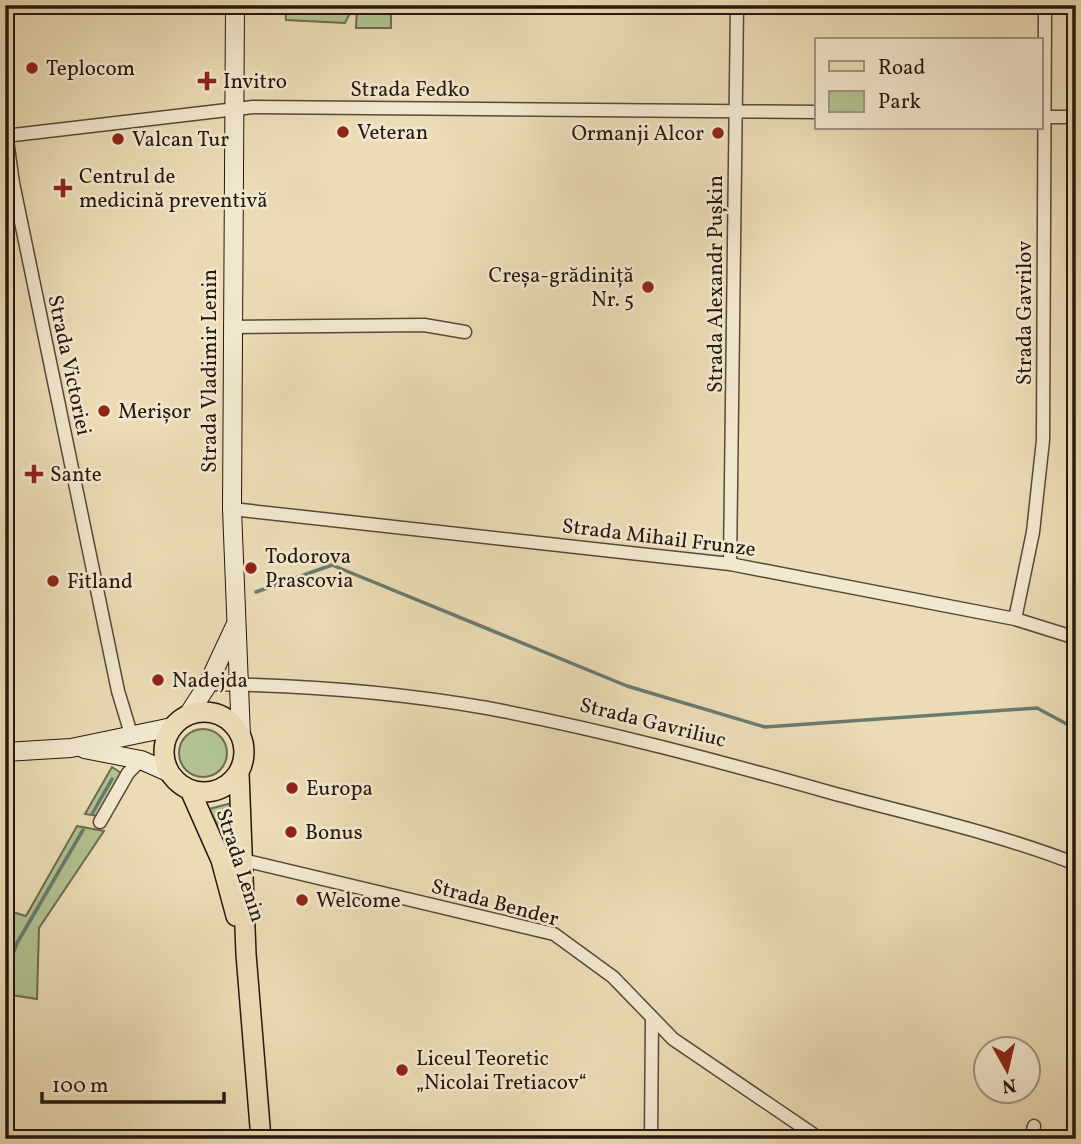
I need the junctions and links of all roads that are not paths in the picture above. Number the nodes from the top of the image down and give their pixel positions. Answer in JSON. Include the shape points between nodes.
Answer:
{"nodes":[{"id":1,"x":235,"y":5,"type":"edge"},
{"id":2,"x":737,"y":5,"type":"edge"},
{"id":3,"x":1045,"y":5,"type":"edge"},
{"id":4,"x":236,"y":109,"type":"junction"},
{"id":5,"x":736,"y":110,"type":"junction"},
{"id":6,"x":815,"y":112,"type":"edge"},
{"id":7,"x":1042,"y":117,"type":"edge"},
{"id":8,"x":1076,"y":117,"type":"edge"},
{"id":9,"x":6,"y":133,"type":"edge"},
{"id":10,"x":231,"y":327,"type":"junction"},
{"id":11,"x":465,"y":332,"type":"dead end"},
{"id":12,"x":232,"y":509,"type":"junction"},
{"id":13,"x":730,"y":564,"type":"junction"},
{"id":14,"x":1015,"y":620,"type":"junction"},
{"id":15,"x":236,"y":623,"type":"junction"},
{"id":16,"x":1076,"y":638,"type":"edge"},
{"id":17,"x":208,"y":684,"type":"junction"},
{"id":18,"x":239,"y":684,"type":"junction"},
{"id":19,"x":180,"y":721,"type":"junction"},
{"id":20,"x":131,"y":734,"type":"junction"},
{"id":21,"x":241,"y":737,"type":"junction"},
{"id":22,"x":71,"y":748,"type":"junction"},
{"id":23,"x":5,"y":752,"type":"edge"},
{"id":24,"x":141,"y":760,"type":"junction"},
{"id":25,"x":168,"y":772,"type":"junction"},
{"id":26,"x":239,"y":773,"type":"junction"},
{"id":27,"x":190,"y":790,"type":"junction"},
{"id":28,"x":100,"y":822,"type":"dead end"},
{"id":29,"x":220,"y":860,"type":"junction"},
{"id":30,"x":243,"y":860,"type":"junction"},
{"id":31,"x":1076,"y":864,"type":"edge"},
{"id":32,"x":246,"y":954,"type":"junction"},
{"id":33,"x":652,"y":1018,"type":"junction"},
{"id":34,"x":261,"y":1137,"type":"edge"},
{"id":35,"x":189,"y":1139,"type":"edge"},
{"id":36,"x":651,"y":1139,"type":"edge"},
{"id":37,"x":820,"y":1139,"type":"edge"}],
"edges":[{"from":1,"to":4,"type":"main road","name":"Strada Vladimir Lenin"},
{"from":2,"to":5,"type":"street","name":"Strada Alexandr Pușkin"},
{"from":3,"to":7,"type":"street","name":"Strada Gavrilov"},
{"from":4,"to":5,"type":"street","name":"Strada Fedko"},
{"from":4,"to":9,"type":"street","name":"Strada Fedko"},
{"from":4,"to":10,"type":"main road","name":"Strada Vladimir Lenin"},
{"from":5,"to":6,"type":"street","name":"Strada Fedko"},
{"from":5,"to":13,"type":"street","name":"Strada Alexandr Pușkin"},
{"from":7,"to":8,"type":"street"},
{"from":7,"to":14,"type":"street","name":"Strada Gavrilov","via":[[1043,440],[1033,533]]},
{"from":9,"to":20,"type":"street","name":"Strada Victoriei","via":[[110,651]]},
{"from":10,"to":11,"type":"street","via":[[424,325]]},
{"from":10,"to":12,"type":"main road","name":"Strada Vladimir Lenin"},
{"from":12,"to":13,"type":"street","name":"Strada Mihail Frunze"},
{"from":12,"to":15,"type":"main road","name":"Strada Vladimir Lenin"},
{"from":13,"to":14,"type":"street","name":"Strada Mihail Frunze"},
{"from":14,"to":16,"type":"street","name":"Strada Mihail Frunze"},
{"from":15,"to":17,"type":"main road"},
{"from":15,"to":18,"type":"main road","name":"Strada Vladimir Lenin"},
{"from":17,"to":18,"type":"street","name":"Strada Gavriliuc"},
{"from":17,"to":19,"type":"main road"},
{"from":18,"to":21,"type":"main road","name":"Strada Vladimir Lenin"},
{"from":18,"to":31,"type":"street","name":"Strada Gavriliuc","via":[[299,685],[419,699],[577,726],[982,833]]},
{"from":19,"to":20,"type":"main road"},
{"from":19,"to":21,"type":"main road","via":[[213,713],[234,726]]},
{"from":19,"to":25,"type":"main road","via":[[164,749]]},
{"from":20,"to":22,"type":"main road"},
{"from":21,"to":26,"type":"main road","via":[[244,749]]},
{"from":22,"to":23,"type":"main road"},
{"from":22,"to":24,"type":"main road"},
{"from":24,"to":25,"type":"main road"},
{"from":24,"to":28,"type":"street","via":[[128,773]]},
{"from":25,"to":27,"type":"main road"},
{"from":26,"to":27,"type":"main road","via":[[218,790]]},
{"from":26,"to":30,"type":"main road"},
{"from":27,"to":29,"type":"main road","name":"Strada Lenin"},
{"from":29,"to":30,"type":"street","name":"Strada Bender"},
{"from":29,"to":32,"type":"main road","name":"Strada Lenin"},
{"from":30,"to":32,"type":"main road"},
{"from":30,"to":33,"type":"street","name":"Strada Bender","via":[[554,934],[613,977]]},
{"from":32,"to":34,"type":"main road"},
{"from":33,"to":36,"type":"street"},
{"from":33,"to":37,"type":"street","name":"Strada Bender","via":[[696,1056]]},
{"from":34,"to":35,"type":"street"}]}
